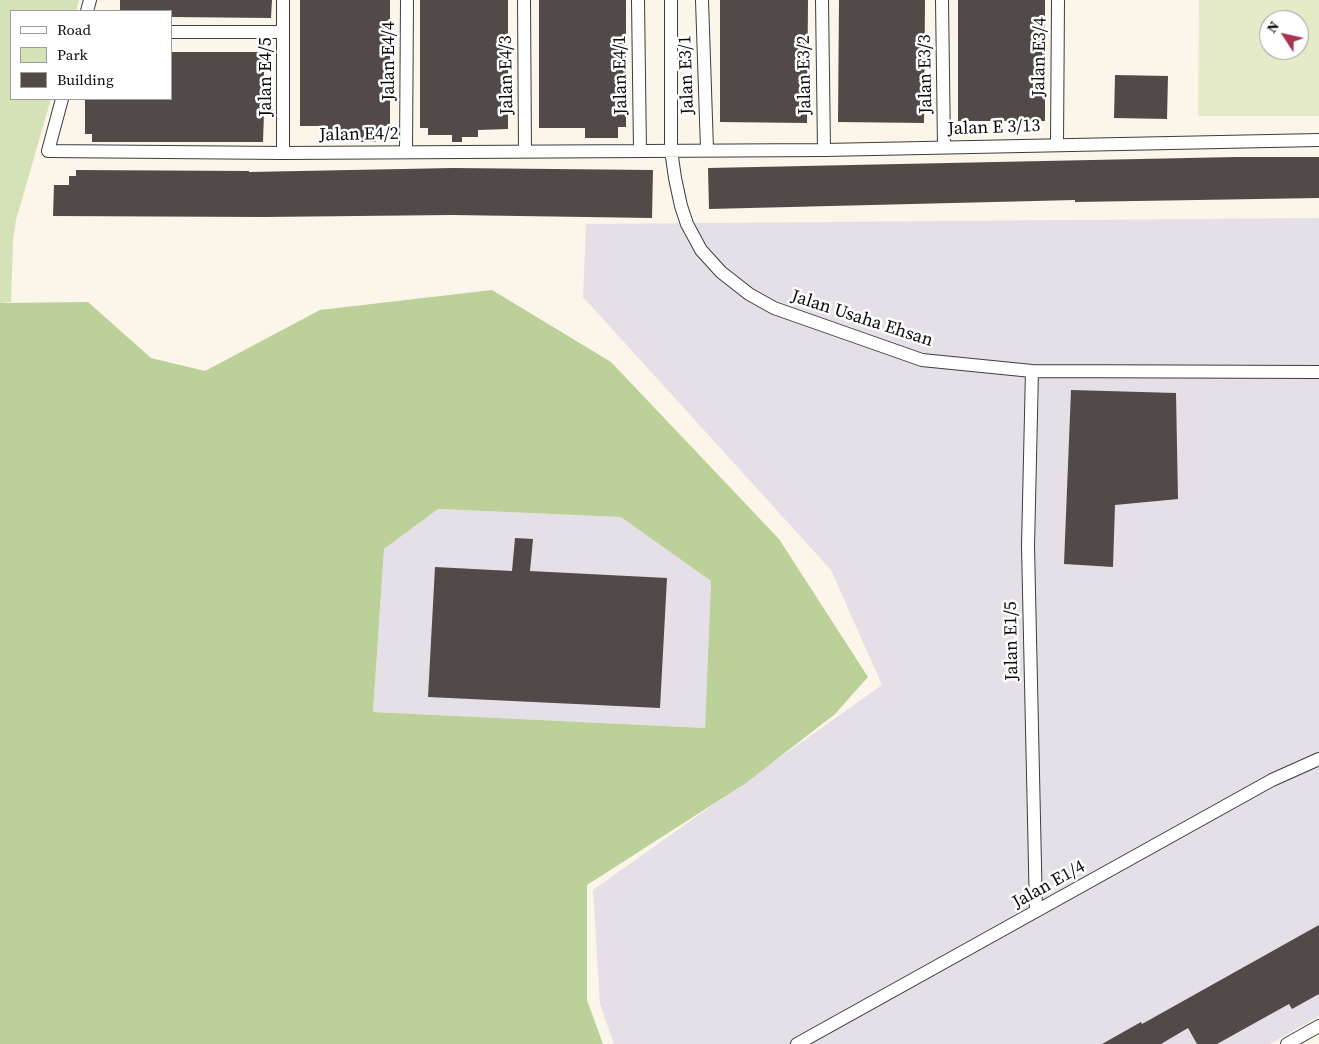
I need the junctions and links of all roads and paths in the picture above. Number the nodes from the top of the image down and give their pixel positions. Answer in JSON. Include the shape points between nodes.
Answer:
{"nodes":[{"id":1,"x":283,"y":0,"type":"edge"},
{"id":2,"x":407,"y":0,"type":"edge"},
{"id":3,"x":524,"y":0,"type":"edge"},
{"id":4,"x":638,"y":0,"type":"edge"},
{"id":5,"x":671,"y":0,"type":"edge"},
{"id":6,"x":702,"y":0,"type":"edge"},
{"id":7,"x":822,"y":0,"type":"edge"},
{"id":8,"x":942,"y":0,"type":"edge"},
{"id":9,"x":1058,"y":0,"type":"edge"},
{"id":10,"x":172,"y":32,"type":"edge"},
{"id":11,"x":283,"y":32,"type":"junction"},
{"id":12,"x":62,"y":100,"type":"edge"},
{"id":13,"x":1319,"y":140,"type":"edge"},
{"id":14,"x":1057,"y":144,"type":"junction"},
{"id":15,"x":944,"y":147,"type":"junction"},
{"id":16,"x":707,"y":149,"type":"junction"},
{"id":17,"x":671,"y":150,"type":"junction"},
{"id":18,"x":824,"y":150,"type":"junction"},
{"id":19,"x":525,"y":151,"type":"junction"},
{"id":20,"x":640,"y":151,"type":"junction"},
{"id":21,"x":406,"y":152,"type":"junction"},
{"id":22,"x":283,"y":153,"type":"junction"},
{"id":23,"x":1032,"y":371,"type":"junction"},
{"id":24,"x":1319,"y":372,"type":"edge"},
{"id":25,"x":1319,"y":759,"type":"edge"},
{"id":26,"x":1036,"y":912,"type":"junction"},
{"id":27,"x":1319,"y":1026,"type":"edge"},
{"id":28,"x":797,"y":1044,"type":"edge"},
{"id":29,"x":1287,"y":1044,"type":"edge"}],
"edges":[{"from":1,"to":11,"type":"street","name":"Jalan E4/5"},
{"from":2,"to":21,"type":"street","name":"Jalan E4/4"},
{"from":3,"to":19,"type":"street","name":"Jalan E4/3"},
{"from":4,"to":20,"type":"street","name":"Jalan E4/1"},
{"from":5,"to":17,"type":"street","name":"Jalan Usaha Ehsan"},
{"from":6,"to":16,"type":"street","name":"Jalan E3/1"},
{"from":7,"to":18,"type":"street","name":"Jalan E3/2"},
{"from":8,"to":15,"type":"street","name":"Jalan E3/3"},
{"from":9,"to":14,"type":"street","name":"Jalan E3/4"},
{"from":10,"to":11,"type":"street"},
{"from":11,"to":22,"type":"street","name":"Jalan E4/5"},
{"from":12,"to":22,"type":"street","name":"Jalan E4/2","via":[[48,151]]},
{"from":13,"to":14,"type":"street","name":"Jalan E 3/13"},
{"from":14,"to":15,"type":"street","name":"Jalan E 3/13"},
{"from":15,"to":18,"type":"street","name":"Jalan E 3/13"},
{"from":16,"to":17,"type":"street","name":"Jalan E 3/13"},
{"from":16,"to":18,"type":"street","name":"Jalan E 3/13"},
{"from":17,"to":20,"type":"street","name":"Jalan E4/2"},
{"from":17,"to":23,"type":"street","name":"Jalan Usaha Ehsan","via":[[681,206],[695,240],[721,272],[749,294],[774,308],[922,360]]},
{"from":19,"to":20,"type":"street","name":"Jalan E4/2"},
{"from":19,"to":21,"type":"street","name":"Jalan E4/2"},
{"from":21,"to":22,"type":"street","name":"Jalan E4/2"},
{"from":23,"to":24,"type":"street","name":"Jalan Usaha Ehsan"},
{"from":23,"to":26,"type":"street","name":"Jalan E1/5","via":[[1028,546]]},
{"from":25,"to":26,"type":"street","name":"Jalan E1/4","via":[[1272,780]]},
{"from":26,"to":28,"type":"street","name":"Jalan E1/4"},
{"from":27,"to":29,"type":"street"}]}
